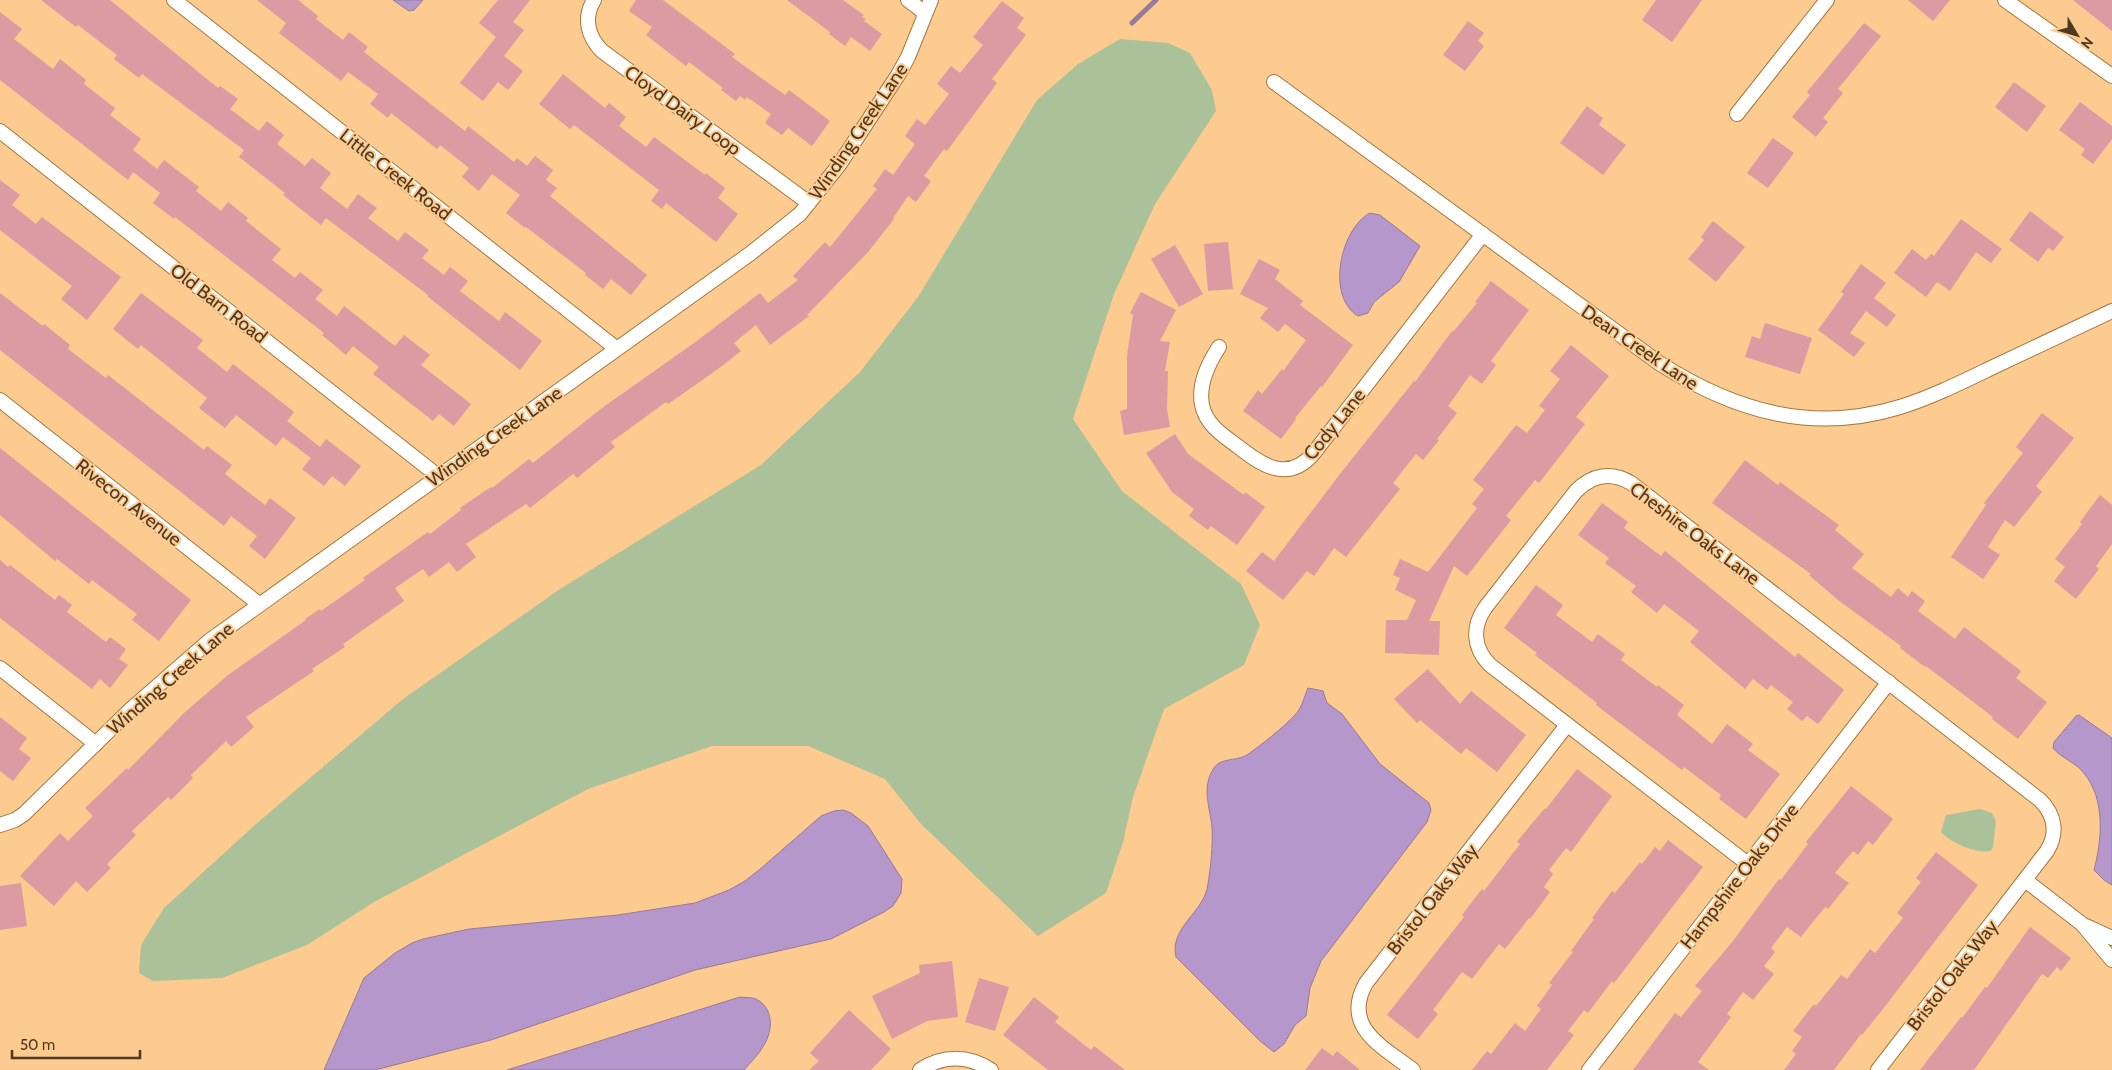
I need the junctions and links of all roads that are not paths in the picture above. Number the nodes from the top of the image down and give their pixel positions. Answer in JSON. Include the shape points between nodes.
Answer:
{"nodes":[{"id":1,"x":174,"y":0,"type":"edge"},
{"id":2,"x":594,"y":0,"type":"edge"},
{"id":3,"x":908,"y":0,"type":"edge"},
{"id":4,"x":931,"y":0,"type":"edge"},
{"id":5,"x":1827,"y":0,"type":"edge"},
{"id":6,"x":2005,"y":0,"type":"edge"},
{"id":7,"x":925,"y":13,"type":"junction"},
{"id":8,"x":2112,"y":76,"type":"edge"},
{"id":9,"x":1274,"y":82,"type":"dead end"},
{"id":10,"x":1737,"y":114,"type":"dead end"},
{"id":11,"x":0,"y":131,"type":"edge"},
{"id":12,"x":809,"y":203,"type":"junction"},
{"id":13,"x":1483,"y":234,"type":"junction"},
{"id":14,"x":2112,"y":311,"type":"edge"},
{"id":15,"x":1219,"y":347,"type":"dead end"},
{"id":16,"x":616,"y":349,"type":"junction"},
{"id":17,"x":0,"y":400,"type":"edge"},
{"id":18,"x":438,"y":476,"type":"junction"},
{"id":19,"x":259,"y":604,"type":"junction"},
{"id":20,"x":0,"y":668,"type":"edge"},
{"id":21,"x":1889,"y":682,"type":"junction"},
{"id":22,"x":1567,"y":725,"type":"junction"},
{"id":23,"x":96,"y":744,"type":"junction"},
{"id":24,"x":0,"y":825,"type":"edge"},
{"id":25,"x":1748,"y":864,"type":"junction"},
{"id":26,"x":2025,"y":880,"type":"junction"},
{"id":27,"x":2082,"y":924,"type":"junction"},
{"id":28,"x":2112,"y":938,"type":"edge"},
{"id":29,"x":2112,"y":960,"type":"edge"},
{"id":30,"x":920,"y":1070,"type":"edge"},
{"id":31,"x":991,"y":1070,"type":"edge"},
{"id":32,"x":1413,"y":1070,"type":"edge"},
{"id":33,"x":1589,"y":1070,"type":"edge"},
{"id":34,"x":1878,"y":1070,"type":"edge"}],
"edges":[{"from":1,"to":16,"type":"street","name":"Little Creek Road"},
{"from":2,"to":12,"type":"street","name":"Cloyd Dairy Loop","via":[[588,14],[588,27],[602,52]]},
{"from":3,"to":7,"type":"street"},
{"from":4,"to":7,"type":"street","name":"Winding Creek Lane"},
{"from":5,"to":10,"type":"street"},
{"from":6,"to":8,"type":"street"},
{"from":7,"to":12,"type":"street","name":"Winding Creek Lane","via":[[898,76],[848,152]]},
{"from":9,"to":13,"type":"street","name":"Dean Creek Lane"},
{"from":11,"to":18,"type":"street","name":"Old Barn Road"},
{"from":12,"to":16,"type":"street","name":"Winding Creek Lane","via":[[771,239]]},
{"from":13,"to":14,"type":"street","name":"Dean Creek Lane","via":[[1676,374],[1728,400],[1780,415],[1834,419],[1902,406]]},
{"from":13,"to":15,"type":"street","name":"Cody Lane","via":[[1313,454],[1301,465],[1284,469],[1265,466],[1209,422],[1202,405],[1202,385],[1208,365]]},
{"from":16,"to":18,"type":"street","name":"Winding Creek Lane"},
{"from":17,"to":19,"type":"street","name":"Rivecon Avenue"},
{"from":18,"to":19,"type":"street","name":"Winding Creek Lane"},
{"from":19,"to":23,"type":"street","name":"Winding Creek Lane","via":[[188,658]]},
{"from":20,"to":23,"type":"street"},
{"from":21,"to":22,"type":"street","name":"Cheshire Oaks Lane","via":[[1630,483],[1618,477],[1605,476],[1589,480],[1576,491],[1485,608],[1476,629],[1477,644],[1484,659]]},
{"from":21,"to":25,"type":"street","name":"Hampshire Oaks Drive"},
{"from":21,"to":26,"type":"street","name":"Cheshire Oaks Lane","via":[[2048,809],[2054,827],[2053,840]]},
{"from":22,"to":25,"type":"street","name":"Cheshire Oaks Lane"},
{"from":22,"to":32,"type":"street","name":"Bristol Oaks Way","via":[[1360,994],[1358,1012],[1365,1031]]},
{"from":23,"to":24,"type":"street","name":"Winding Creek Lane","via":[[19,818]]},
{"from":25,"to":33,"type":"street","name":"Hampshire Oaks Drive"},
{"from":26,"to":27,"type":"street"},
{"from":26,"to":34,"type":"street","name":"Bristol Oaks Way"},
{"from":27,"to":28,"type":"street"},
{"from":27,"to":29,"type":"street"},
{"from":30,"to":31,"type":"street","via":[[935,1062],[958,1058]]}]}
